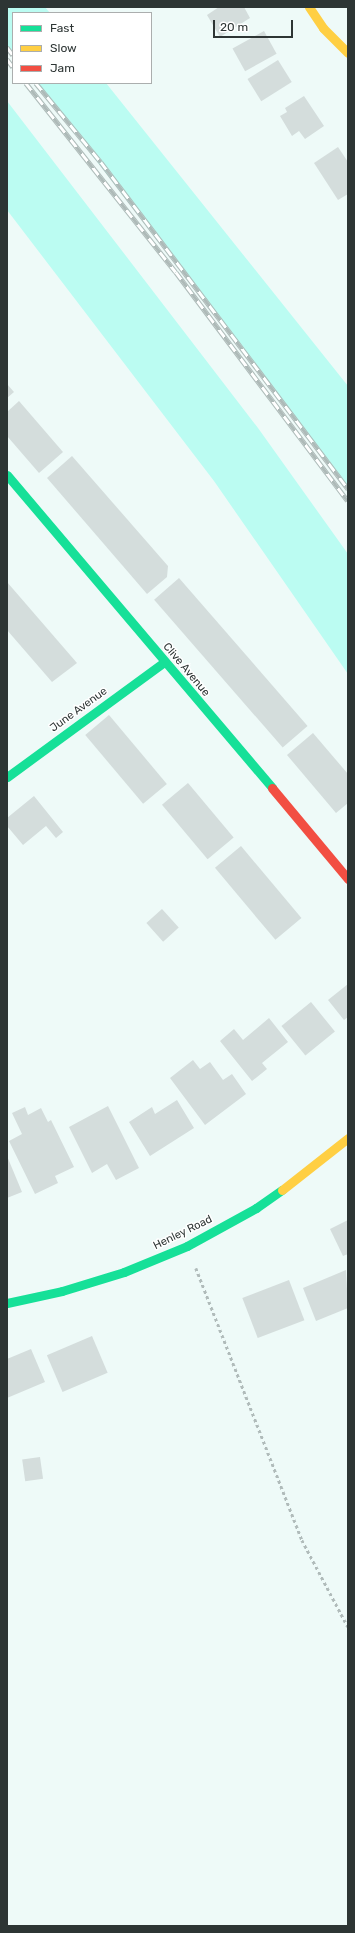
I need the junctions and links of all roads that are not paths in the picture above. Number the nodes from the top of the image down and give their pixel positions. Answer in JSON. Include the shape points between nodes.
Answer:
{"nodes":[{"id":1,"x":309,"y":7,"type":"edge"},
{"id":2,"x":348,"y":53,"type":"edge"},
{"id":3,"x":7,"y":475,"type":"edge"},
{"id":4,"x":164,"y":662,"type":"junction"},
{"id":5,"x":7,"y":777,"type":"edge"},
{"id":6,"x":348,"y":879,"type":"edge"},
{"id":7,"x":348,"y":1138,"type":"edge"},
{"id":8,"x":7,"y":1303,"type":"edge"}],
"edges":[{"from":1,"to":2,"type":"street","via":[[327,32]]},
{"from":3,"to":4,"type":"street","name":"Clive Avenue"},
{"from":4,"to":5,"type":"street","name":"June Avenue"},
{"from":4,"to":6,"type":"street","name":"Clive Avenue"},
{"from":7,"to":8,"type":"street","name":"Henley Road","via":[[299,1178],[256,1208],[187,1246],[124,1272],[62,1291]]}]}
